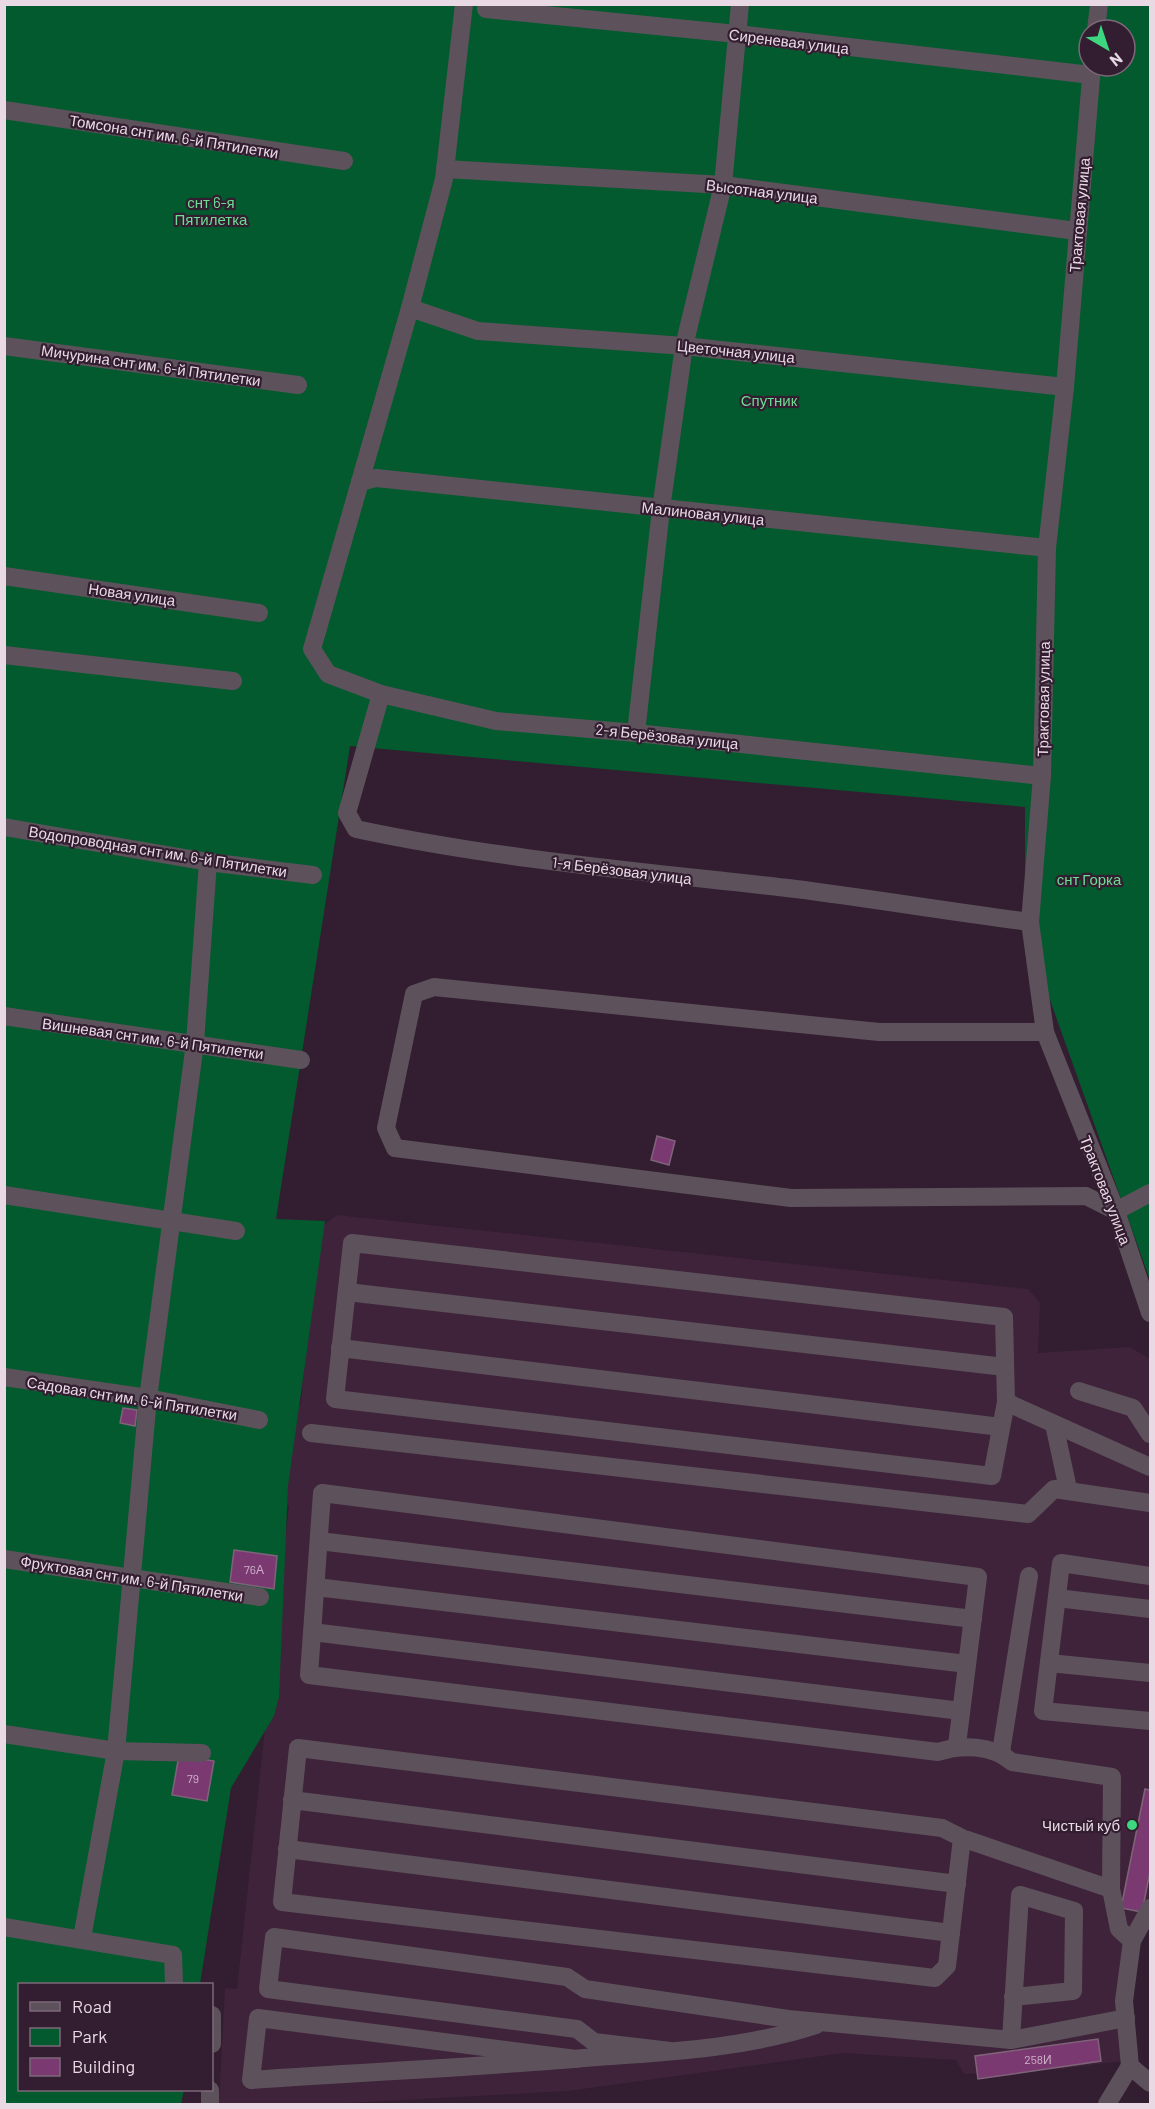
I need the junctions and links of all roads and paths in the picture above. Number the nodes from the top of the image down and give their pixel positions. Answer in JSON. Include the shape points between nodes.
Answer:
{"nodes":[{"id":1,"x":464,"y":4,"type":"edge"},
{"id":2,"x":740,"y":4,"type":"edge"},
{"id":3,"x":486,"y":9,"type":"dead end"},
{"id":4,"x":737,"y":34,"type":"junction"},
{"id":5,"x":1077,"y":69,"type":"edge"},
{"id":6,"x":1091,"y":78,"type":"edge"},
{"id":7,"x":4,"y":110,"type":"edge"},
{"id":8,"x":344,"y":161,"type":"dead end"},
{"id":9,"x":445,"y":169,"type":"junction"},
{"id":10,"x":723,"y":185,"type":"junction"},
{"id":11,"x":1077,"y":231,"type":"junction"},
{"id":12,"x":410,"y":308,"type":"junction"},
{"id":13,"x":4,"y":345,"type":"edge"},
{"id":14,"x":684,"y":346,"type":"junction"},
{"id":15,"x":298,"y":386,"type":"dead end"},
{"id":16,"x":1065,"y":387,"type":"junction"},
{"id":17,"x":360,"y":482,"type":"junction"},
{"id":18,"x":661,"y":509,"type":"junction"},
{"id":19,"x":1047,"y":548,"type":"junction"},
{"id":20,"x":4,"y":576,"type":"edge"},
{"id":21,"x":259,"y":613,"type":"dead end"},
{"id":22,"x":4,"y":655,"type":"edge"},
{"id":23,"x":233,"y":681,"type":"dead end"},
{"id":24,"x":381,"y":694,"type":"junction"},
{"id":25,"x":636,"y":733,"type":"junction"},
{"id":26,"x":1042,"y":776,"type":"junction"},
{"id":27,"x":4,"y":827,"type":"edge"},
{"id":28,"x":208,"y":862,"type":"junction"},
{"id":29,"x":313,"y":875,"type":"dead end"},
{"id":30,"x":1030,"y":922,"type":"junction"},
{"id":31,"x":4,"y":1016,"type":"edge"},
{"id":32,"x":1045,"y":1032,"type":"junction"},
{"id":33,"x":195,"y":1043,"type":"junction"},
{"id":34,"x":301,"y":1060,"type":"dead end"},
{"id":35,"x":1150,"y":1193,"type":"edge"},
{"id":36,"x":4,"y":1195,"type":"edge"},
{"id":37,"x":1116,"y":1211,"type":"junction"},
{"id":38,"x":172,"y":1223,"type":"junction"},
{"id":39,"x":237,"y":1231,"type":"dead end"},
{"id":40,"x":347,"y":1292,"type":"junction"},
{"id":41,"x":1150,"y":1313,"type":"edge"},
{"id":42,"x":340,"y":1348,"type":"junction"},
{"id":43,"x":1005,"y":1367,"type":"junction"},
{"id":44,"x":4,"y":1377,"type":"edge"},
{"id":45,"x":1079,"y":1391,"type":"dead end"},
{"id":46,"x":148,"y":1398,"type":"junction"},
{"id":47,"x":1006,"y":1402,"type":"junction"},
{"id":48,"x":259,"y":1420,"type":"dead end"},
{"id":49,"x":1054,"y":1424,"type":"junction"},
{"id":50,"x":1001,"y":1427,"type":"junction"},
{"id":51,"x":311,"y":1433,"type":"dead end"},
{"id":52,"x":1150,"y":1434,"type":"edge"},
{"id":53,"x":1150,"y":1467,"type":"edge"},
{"id":54,"x":1068,"y":1489,"type":"junction"},
{"id":55,"x":1150,"y":1503,"type":"edge"},
{"id":56,"x":319,"y":1541,"type":"junction"},
{"id":57,"x":4,"y":1559,"type":"edge"},
{"id":58,"x":1029,"y":1576,"type":"dead end"},
{"id":59,"x":1150,"y":1576,"type":"edge"},
{"id":60,"x":132,"y":1578,"type":"junction"},
{"id":61,"x":316,"y":1587,"type":"junction"},
{"id":62,"x":260,"y":1598,"type":"dead end"},
{"id":63,"x":1057,"y":1598,"type":"junction"},
{"id":64,"x":1150,"y":1609,"type":"edge"},
{"id":65,"x":973,"y":1619,"type":"junction"},
{"id":66,"x":312,"y":1632,"type":"junction"},
{"id":67,"x":1049,"y":1663,"type":"junction"},
{"id":68,"x":967,"y":1664,"type":"junction"},
{"id":69,"x":1150,"y":1673,"type":"edge"},
{"id":70,"x":961,"y":1711,"type":"junction"},
{"id":71,"x":1150,"y":1720,"type":"edge"},
{"id":72,"x":4,"y":1734,"type":"edge"},
{"id":73,"x":957,"y":1745,"type":"junction"},
{"id":74,"x":116,"y":1751,"type":"junction"},
{"id":75,"x":1001,"y":1752,"type":"junction"},
{"id":76,"x":202,"y":1754,"type":"dead end"},
{"id":77,"x":292,"y":1800,"type":"junction"},
{"id":78,"x":962,"y":1838,"type":"junction"},
{"id":79,"x":288,"y":1849,"type":"junction"},
{"id":80,"x":957,"y":1884,"type":"junction"},
{"id":81,"x":1111,"y":1888,"type":"junction"},
{"id":82,"x":1150,"y":1908,"type":"edge"},
{"id":83,"x":4,"y":1927,"type":"edge"},
{"id":84,"x":951,"y":1933,"type":"junction"},
{"id":85,"x":82,"y":1938,"type":"junction"},
{"id":86,"x":1132,"y":1941,"type":"junction"},
{"id":87,"x":174,"y":1983,"type":"edge"},
{"id":88,"x":1013,"y":1997,"type":"junction"},
{"id":89,"x":1126,"y":2018,"type":"junction"},
{"id":90,"x":824,"y":2022,"type":"junction"},
{"id":91,"x":1011,"y":2040,"type":"junction"},
{"id":92,"x":670,"y":2051,"type":"junction"},
{"id":93,"x":576,"y":2059,"type":"junction"},
{"id":94,"x":1130,"y":2066,"type":"junction"},
{"id":95,"x":1150,"y":2083,"type":"edge"},
{"id":96,"x":1107,"y":2104,"type":"edge"}],
"edges":[{"from":1,"to":9,"type":"street"},
{"from":2,"to":4,"type":"street"},
{"from":3,"to":4,"type":"street","name":"Сиреневая улица"},
{"from":4,"to":5,"type":"street","name":"Сиреневая улица"},
{"from":4,"to":10,"type":"street"},
{"from":6,"to":11,"type":"street","name":"Трактовая улица"},
{"from":7,"to":8,"type":"street","name":"Томсона снт им. 6-й Пятилетки"},
{"from":9,"to":10,"type":"street","name":"Высотная улица"},
{"from":9,"to":12,"type":"street"},
{"from":10,"to":11,"type":"street","name":"Высотная улица"},
{"from":10,"to":14,"type":"street"},
{"from":11,"to":16,"type":"street","name":"Трактовая улица"},
{"from":12,"to":14,"type":"street","name":"Цветочная улица","via":[[478,331]]},
{"from":12,"to":17,"type":"street"},
{"from":13,"to":15,"type":"street","name":"Мичурина снт им. 6-й Пятилетки"},
{"from":14,"to":16,"type":"street","name":"Цветочная улица"},
{"from":14,"to":18,"type":"street"},
{"from":16,"to":19,"type":"street","name":"Трактовая улица"},
{"from":17,"to":18,"type":"street","name":"Малиновая улица","via":[[376,478]]},
{"from":17,"to":24,"type":"street","name":"2-я Берёзовая улица","via":[[312,649],[328,674]]},
{"from":18,"to":19,"type":"street","name":"Малиновая улица"},
{"from":18,"to":25,"type":"street"},
{"from":19,"to":26,"type":"street","name":"Трактовая улица"},
{"from":20,"to":21,"type":"street","name":"Новая улица"},
{"from":22,"to":23,"type":"street"},
{"from":24,"to":25,"type":"street","name":"2-я Берёзовая улица","via":[[496,721]]},
{"from":24,"to":30,"type":"street","name":"1-я Берёзовая улица","via":[[347,813],[356,829],[433,845],[570,865],[798,890]]},
{"from":25,"to":26,"type":"street","name":"2-я Берёзовая улица"},
{"from":26,"to":30,"type":"street","name":"Трактовая улица"},
{"from":27,"to":28,"type":"street","name":"Водопроводная снт им. 6-й Пятилетки"},
{"from":28,"to":29,"type":"street","name":"Водопроводная снт им. 6-й Пятилетки"},
{"from":28,"to":33,"type":"street"},
{"from":30,"to":32,"type":"street","name":"Трактовая улица"},
{"from":31,"to":33,"type":"street","name":"Вишневая снт им. 6-й Пятилетки"},
{"from":32,"to":37,"type":"street","name":"Трактовая улица"},
{"from":32,"to":37,"type":"street","via":[[879,1032],[434,987],[414,994],[386,1128],[395,1148],[791,1198],[1086,1196]]},
{"from":33,"to":34,"type":"street","name":"Вишневая снт им. 6-й Пятилетки"},
{"from":33,"to":38,"type":"street"},
{"from":35,"to":37,"type":"street"},
{"from":36,"to":38,"type":"street"},
{"from":37,"to":41,"type":"street","name":"Трактовая улица"},
{"from":38,"to":39,"type":"street"},
{"from":38,"to":46,"type":"street"},
{"from":40,"to":42,"type":"street"},
{"from":40,"to":43,"type":"street"},
{"from":40,"to":43,"type":"street","via":[[352,1243],[1004,1317]]},
{"from":42,"to":50,"type":"street"},
{"from":42,"to":50,"type":"street","via":[[335,1399],[992,1476]]},
{"from":43,"to":47,"type":"street"},
{"from":44,"to":46,"type":"street","name":"Садовая снт им. 6-й Пятилетки"},
{"from":45,"to":52,"type":"street","via":[[1133,1408]]},
{"from":46,"to":48,"type":"street","name":"Садовая снт им. 6-й Пятилетки"},
{"from":46,"to":60,"type":"street"},
{"from":47,"to":49,"type":"street"},
{"from":47,"to":50,"type":"street"},
{"from":49,"to":53,"type":"street"},
{"from":49,"to":54,"type":"street"},
{"from":51,"to":54,"type":"street","via":[[1028,1514],[1054,1489]]},
{"from":54,"to":55,"type":"street"},
{"from":56,"to":61,"type":"street"},
{"from":56,"to":65,"type":"street"},
{"from":56,"to":65,"type":"street","via":[[322,1493],[978,1577]]},
{"from":57,"to":60,"type":"street","name":"Фруктовая снт им. 6-й Пятилетки"},
{"from":58,"to":75,"type":"street"},
{"from":59,"to":63,"type":"street","via":[[1062,1563]]},
{"from":60,"to":62,"type":"street","name":"Фруктовая снт им. 6-й Пятилетки"},
{"from":60,"to":74,"type":"street"},
{"from":61,"to":66,"type":"street"},
{"from":61,"to":68,"type":"street"},
{"from":63,"to":64,"type":"street"},
{"from":63,"to":67,"type":"street"},
{"from":65,"to":68,"type":"street"},
{"from":66,"to":70,"type":"street"},
{"from":66,"to":73,"type":"street","via":[[309,1675],[938,1752]]},
{"from":67,"to":69,"type":"street"},
{"from":67,"to":71,"type":"street","via":[[1043,1711]]},
{"from":68,"to":70,"type":"street"},
{"from":70,"to":73,"type":"street"},
{"from":72,"to":74,"type":"street"},
{"from":73,"to":75,"type":"street"},
{"from":74,"to":76,"type":"street"},
{"from":74,"to":85,"type":"street"},
{"from":75,"to":81,"type":"street","via":[[1012,1762],[1112,1777]]},
{"from":77,"to":78,"type":"street","via":[[298,1748],[942,1828]]},
{"from":77,"to":79,"type":"street"},
{"from":77,"to":80,"type":"street"},
{"from":78,"to":80,"type":"street"},
{"from":78,"to":81,"type":"street"},
{"from":79,"to":84,"type":"street"},
{"from":79,"to":84,"type":"street","via":[[282,1902],[935,1978],[947,1966]]},
{"from":80,"to":84,"type":"street"},
{"from":81,"to":86,"type":"street","via":[[1119,1929]]},
{"from":82,"to":86,"type":"street"},
{"from":83,"to":85,"type":"street"},
{"from":85,"to":87,"type":"street","via":[[173,1955]]},
{"from":86,"to":89,"type":"street","via":[[1124,2001]]},
{"from":88,"to":88,"type":"street","via":[[1020,1895],[1074,1911],[1073,1990]]},
{"from":88,"to":91,"type":"street"},
{"from":89,"to":91,"type":"street"},
{"from":89,"to":94,"type":"street"},
{"from":90,"to":91,"type":"street"},
{"from":90,"to":92,"type":"street","via":[[786,2035]]},
{"from":90,"to":92,"type":"street","via":[[585,1989],[567,1977],[274,1937],[268,1989],[577,2029],[594,2042]]},
{"from":92,"to":93,"type":"street"},
{"from":93,"to":93,"type":"street","via":[[258,2018],[252,2080],[564,2060]]},
{"from":94,"to":95,"type":"street"},
{"from":94,"to":96,"type":"street"}]}
